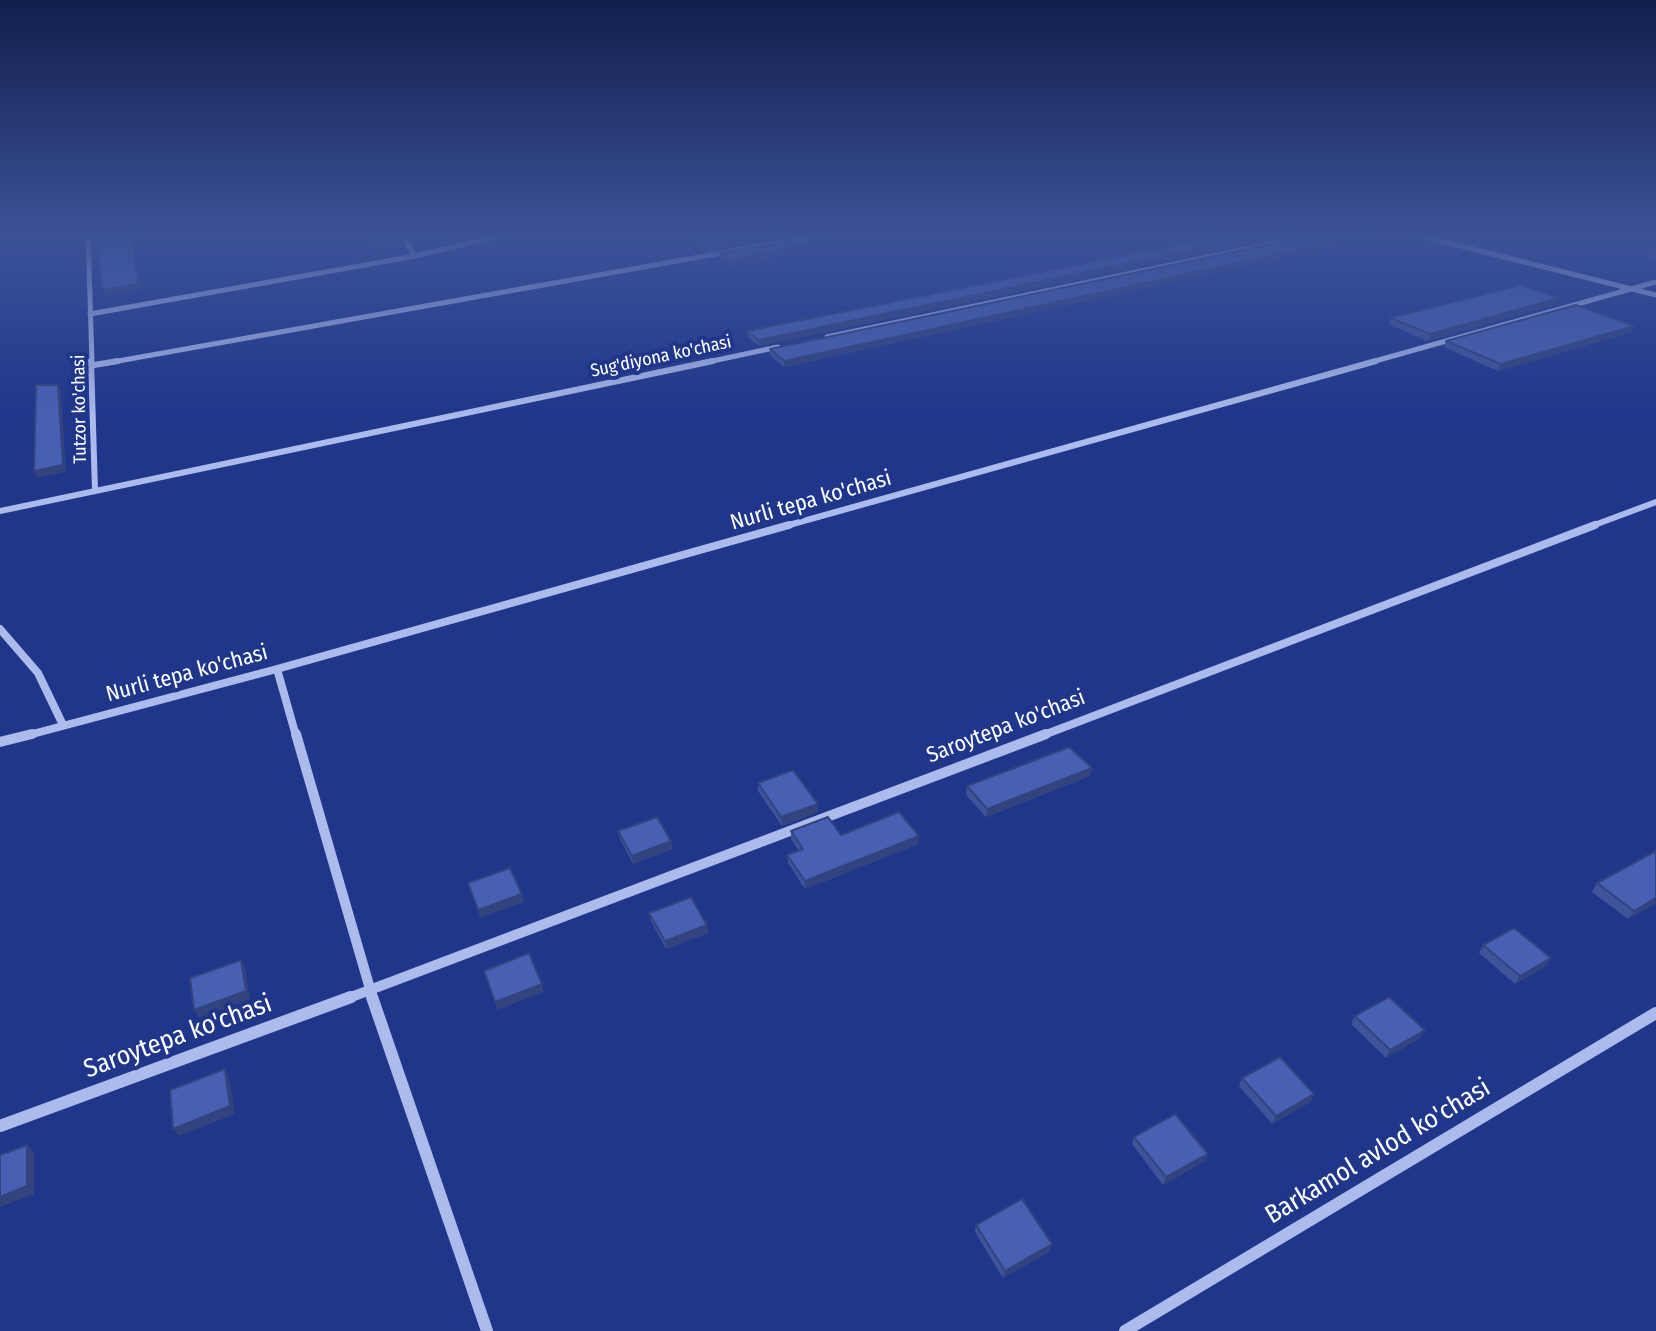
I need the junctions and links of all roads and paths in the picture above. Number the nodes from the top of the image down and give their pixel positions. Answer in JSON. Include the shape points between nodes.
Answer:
{"nodes":[{"id":1,"x":90,"y":294,"type":"edge"},
{"id":2,"x":201,"y":294,"type":"edge"},
{"id":3,"x":491,"y":294,"type":"edge"},
{"id":4,"x":1031,"y":294,"type":"edge"},
{"id":5,"x":1612,"y":294,"type":"edge"},
{"id":6,"x":90,"y":314,"type":"junction"},
{"id":7,"x":812,"y":340,"type":"edge"},
{"id":8,"x":781,"y":346,"type":"edge"},
{"id":9,"x":94,"y":365,"type":"junction"},
{"id":10,"x":95,"y":491,"type":"junction"},
{"id":11,"x":1656,"y":502,"type":"edge"},
{"id":12,"x":0,"y":511,"type":"edge"},
{"id":13,"x":0,"y":629,"type":"edge"},
{"id":14,"x":277,"y":669,"type":"junction"},
{"id":15,"x":63,"y":725,"type":"junction"},
{"id":16,"x":0,"y":742,"type":"edge"},
{"id":17,"x":370,"y":990,"type":"junction"},
{"id":18,"x":1656,"y":1013,"type":"edge"},
{"id":19,"x":0,"y":1126,"type":"edge"},
{"id":20,"x":487,"y":1331,"type":"edge"},
{"id":21,"x":1125,"y":1331,"type":"edge"}],
"edges":[{"from":1,"to":6,"type":"street","name":"Tutzor ko'chasi"},
{"from":2,"to":6,"type":"street"},
{"from":3,"to":9,"type":"street"},
{"from":4,"to":7,"type":"street"},
{"from":5,"to":14,"type":"street","name":"Nurli tepa ko'chasi"},
{"from":6,"to":9,"type":"street","name":"Tutzor ko'chasi"},
{"from":8,"to":10,"type":"street","name":"Sug'diyona ko'chasi"},
{"from":9,"to":10,"type":"street","name":"Tutzor ko'chasi"},
{"from":10,"to":12,"type":"street","name":"Sug'diyona ko'chasi"},
{"from":11,"to":17,"type":"street","name":"Saroytepa ko'chasi"},
{"from":13,"to":15,"type":"street","via":[[38,673]]},
{"from":14,"to":15,"type":"street","name":"Nurli tepa ko'chasi"},
{"from":14,"to":17,"type":"street"},
{"from":15,"to":16,"type":"street","name":"Nurli tepa ko'chasi"},
{"from":17,"to":19,"type":"street","name":"Saroytepa ko'chasi"},
{"from":17,"to":20,"type":"street"},
{"from":18,"to":21,"type":"street","name":"Barkamol avlod ko'chasi"}]}
